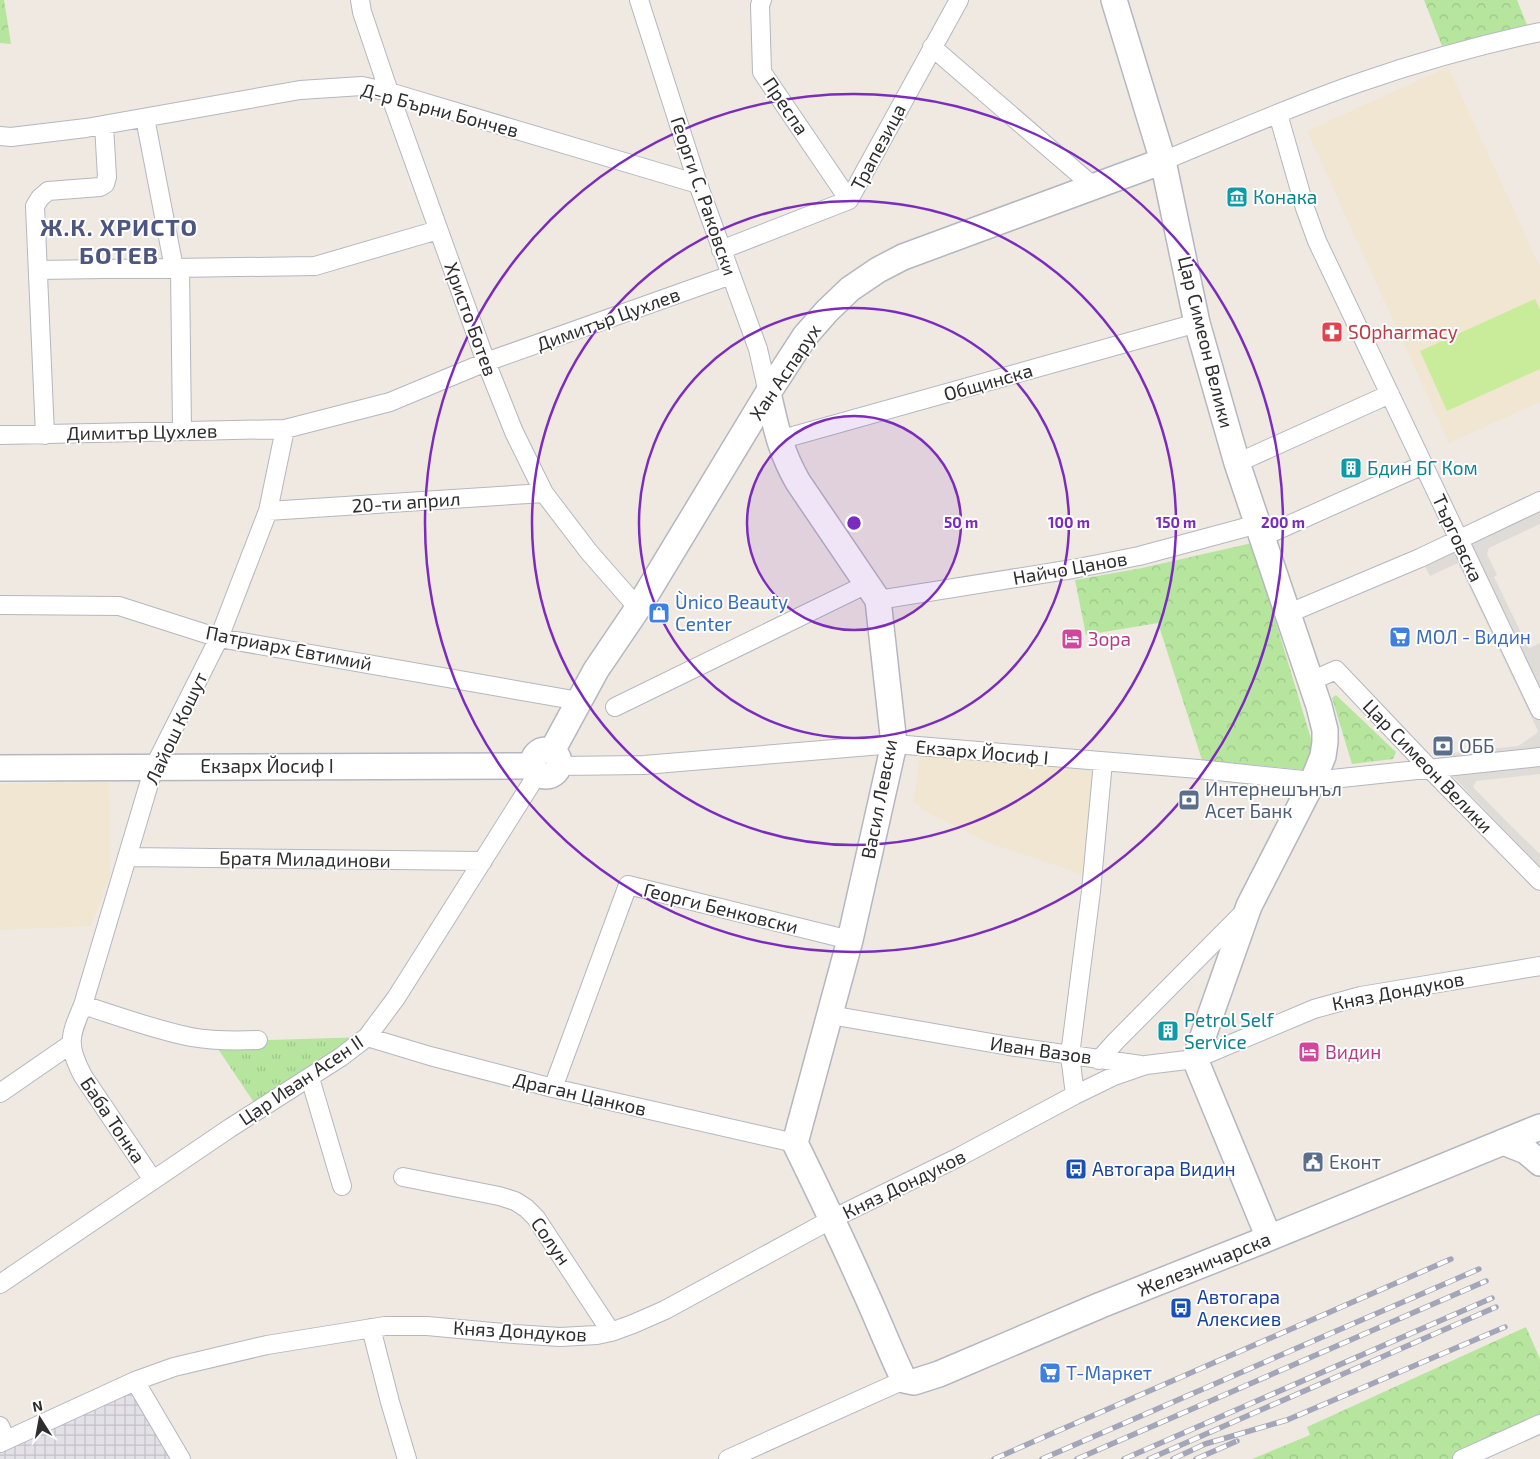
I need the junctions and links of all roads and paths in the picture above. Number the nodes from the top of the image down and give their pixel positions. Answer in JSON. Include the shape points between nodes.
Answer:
{"nodes":[{"id":1,"x":360,"y":0,"type":"edge"},
{"id":2,"x":638,"y":0,"type":"edge"},
{"id":3,"x":762,"y":0,"type":"edge"},
{"id":4,"x":959,"y":0,"type":"edge"},
{"id":5,"x":1114,"y":0,"type":"edge"},
{"id":6,"x":1540,"y":32,"type":"edge"},
{"id":7,"x":932,"y":47,"type":"junction"},
{"id":8,"x":389,"y":92,"type":"junction"},
{"id":9,"x":1278,"y":114,"type":"junction"},
{"id":10,"x":145,"y":118,"type":"junction"},
{"id":11,"x":104,"y":125,"type":"junction"},
{"id":12,"x":0,"y":136,"type":"edge"},
{"id":13,"x":1163,"y":161,"type":"junction"},
{"id":14,"x":698,"y":184,"type":"junction"},
{"id":15,"x":1093,"y":186,"type":"junction"},
{"id":16,"x":849,"y":200,"type":"junction"},
{"id":17,"x":438,"y":230,"type":"junction"},
{"id":18,"x":722,"y":250,"type":"junction"},
{"id":19,"x":177,"y":268,"type":"junction"},
{"id":20,"x":38,"y":270,"type":"junction"},
{"id":21,"x":731,"y":275,"type":"junction"},
{"id":22,"x":1197,"y":323,"type":"junction"},
{"id":23,"x":486,"y":362,"type":"junction"},
{"id":24,"x":768,"y":393,"type":"junction"},
{"id":25,"x":1390,"y":394,"type":"junction"},
{"id":26,"x":285,"y":429,"type":"junction"},
{"id":27,"x":182,"y":431,"type":"junction"},
{"id":28,"x":0,"y":435,"type":"edge"},
{"id":29,"x":45,"y":435,"type":"junction"},
{"id":30,"x":778,"y":440,"type":"junction"},
{"id":31,"x":1237,"y":463,"type":"junction"},
{"id":32,"x":1423,"y":465,"type":"junction"},
{"id":33,"x":544,"y":493,"type":"junction"},
{"id":34,"x":1540,"y":501,"type":"edge"},
{"id":35,"x":268,"y":511,"type":"junction"},
{"id":36,"x":1260,"y":531,"type":"junction"},
{"id":37,"x":1459,"y":540,"type":"junction"},
{"id":38,"x":873,"y":592,"type":"junction"},
{"id":39,"x":0,"y":606,"type":"edge"},
{"id":40,"x":638,"y":608,"type":"junction"},
{"id":41,"x":1287,"y":614,"type":"junction"},
{"id":42,"x":219,"y":638,"type":"junction"},
{"id":43,"x":1310,"y":681,"type":"junction"},
{"id":44,"x":578,"y":701,"type":"junction"},
{"id":45,"x":615,"y":707,"type":"dead end"},
{"id":46,"x":1540,"y":710,"type":"edge"},
{"id":47,"x":894,"y":744,"type":"junction"},
{"id":48,"x":1540,"y":757,"type":"edge"},
{"id":49,"x":1103,"y":762,"type":"junction"},
{"id":50,"x":546,"y":764,"type":"junction"},
{"id":51,"x":154,"y":767,"type":"junction"},
{"id":52,"x":0,"y":768,"type":"edge"},
{"id":53,"x":1430,"y":769,"type":"junction"},
{"id":54,"x":1314,"y":781,"type":"junction"},
{"id":55,"x":127,"y":857,"type":"junction"},
{"id":56,"x":483,"y":861,"type":"junction"},
{"id":57,"x":1540,"y":881,"type":"edge"},
{"id":58,"x":1249,"y":906,"type":"junction"},
{"id":59,"x":850,"y":940,"type":"junction"},
{"id":60,"x":1540,"y":966,"type":"edge"},
{"id":61,"x":83,"y":1004,"type":"junction"},
{"id":62,"x":830,"y":1015,"type":"junction"},
{"id":63,"x":367,"y":1037,"type":"junction"},
{"id":64,"x":258,"y":1040,"type":"dead end"},
{"id":65,"x":72,"y":1052,"type":"junction"},
{"id":66,"x":1070,"y":1055,"type":"junction"},
{"id":67,"x":1196,"y":1059,"type":"junction"},
{"id":68,"x":1099,"y":1060,"type":"junction"},
{"id":69,"x":1146,"y":1066,"type":"junction"},
{"id":70,"x":310,"y":1078,"type":"junction"},
{"id":71,"x":553,"y":1088,"type":"junction"},
{"id":72,"x":0,"y":1093,"type":"edge"},
{"id":73,"x":1075,"y":1095,"type":"junction"},
{"id":74,"x":1540,"y":1127,"type":"edge"},
{"id":75,"x":1503,"y":1142,"type":"junction"},
{"id":76,"x":795,"y":1143,"type":"junction"},
{"id":77,"x":1540,"y":1163,"type":"edge"},
{"id":78,"x":403,"y":1177,"type":"dead end"},
{"id":79,"x":153,"y":1180,"type":"junction"},
{"id":80,"x":342,"y":1186,"type":"dead end"},
{"id":81,"x":832,"y":1219,"type":"junction"},
{"id":82,"x":1269,"y":1238,"type":"junction"},
{"id":83,"x":0,"y":1284,"type":"edge"},
{"id":84,"x":371,"y":1328,"type":"junction"},
{"id":85,"x":611,"y":1332,"type":"junction"},
{"id":86,"x":904,"y":1380,"type":"junction"},
{"id":87,"x":135,"y":1381,"type":"junction"},
{"id":88,"x":1540,"y":1424,"type":"edge"},
{"id":89,"x":2,"y":1436,"type":"edge"},
{"id":90,"x":181,"y":1459,"type":"edge"},
{"id":91,"x":407,"y":1459,"type":"edge"},
{"id":92,"x":728,"y":1459,"type":"edge"},
{"id":93,"x":1462,"y":1459,"type":"edge"}],
"edges":[{"from":1,"to":8,"type":"street","name":"Христо Ботев"},
{"from":2,"to":14,"type":"street","name":"Георги С. Раковски"},
{"from":3,"to":16,"type":"street","name":"Преспа","via":[[762,72]]},
{"from":4,"to":7,"type":"street","name":"Трапезица"},
{"from":5,"to":13,"type":"street","name":"Цар Симеон Велики"},
{"from":6,"to":9,"type":"street","via":[[1387,74]]},
{"from":7,"to":15,"type":"street"},
{"from":7,"to":16,"type":"street","name":"Трапезица"},
{"from":8,"to":10,"type":"street","name":"Д-р Бърни Бончев","via":[[362,86],[300,90]]},
{"from":8,"to":14,"type":"street","name":"Д-р Бърни Бончев"},
{"from":8,"to":17,"type":"street","name":"Христо Ботев"},
{"from":9,"to":13,"type":"street"},
{"from":9,"to":25,"type":"street","name":"Търговска","via":[[1317,241]]},
{"from":10,"to":11,"type":"street","name":"Д-р Бърни Бончев"},
{"from":10,"to":19,"type":"street"},
{"from":11,"to":12,"type":"street","name":"Д-р Бърни Бончев"},
{"from":11,"to":20,"type":"street","via":[[105,184],[48,191],[35,206]]},
{"from":13,"to":15,"type":"street","name":"Хан Аспарух"},
{"from":13,"to":22,"type":"street","name":"Цар Симеон Велики"},
{"from":14,"to":18,"type":"street","name":"Георги С. Раковски"},
{"from":15,"to":24,"type":"street","name":"Хан Аспарух","via":[[878,270],[850,289],[805,336]]},
{"from":16,"to":18,"type":"street","name":"Трапезица"},
{"from":17,"to":19,"type":"street","via":[[315,266]]},
{"from":17,"to":23,"type":"street","name":"Христо Ботев"},
{"from":18,"to":21,"type":"street","name":"Георги С. Раковски"},
{"from":19,"to":20,"type":"street"},
{"from":19,"to":27,"type":"street"},
{"from":20,"to":29,"type":"street"},
{"from":21,"to":23,"type":"street","name":"Димитър Цухлев"},
{"from":21,"to":24,"type":"street","name":"Георги С. Раковски","via":[[758,349]]},
{"from":22,"to":30,"type":"street","name":"Общинска"},
{"from":22,"to":31,"type":"street","name":"Цар Симеон Велики"},
{"from":23,"to":26,"type":"street","name":"Димитър Цухлев","via":[[390,402]]},
{"from":23,"to":33,"type":"street","name":"Христо Ботев","via":[[514,432]]},
{"from":24,"to":30,"type":"street","name":"Васил Левски"},
{"from":24,"to":40,"type":"street","name":"Хан Аспарух"},
{"from":25,"to":31,"type":"street"},
{"from":25,"to":32,"type":"street","name":"Търговска"},
{"from":26,"to":27,"type":"street","name":"Димитър Цухлев"},
{"from":26,"to":35,"type":"street","name":"Лайош Кошут"},
{"from":27,"to":29,"type":"street","name":"Димитър Цухлев"},
{"from":28,"to":29,"type":"street","name":"Димитър Цухлев"},
{"from":30,"to":38,"type":"street","name":"Васил Левски","via":[[798,482]]},
{"from":31,"to":36,"type":"street","name":"Цар Симеон Велики"},
{"from":32,"to":36,"type":"street","name":"Найчо Цанов"},
{"from":32,"to":37,"type":"street","name":"Търговска"},
{"from":33,"to":35,"type":"street","name":"20-ти април"},
{"from":33,"to":40,"type":"street","name":"Христо Ботев"},
{"from":34,"to":37,"type":"street"},
{"from":35,"to":42,"type":"street","name":"Лайош Кошут"},
{"from":36,"to":38,"type":"street","name":"Найчо Цанов","via":[[1073,569]]},
{"from":36,"to":41,"type":"street","name":"Цар Симеон Велики"},
{"from":37,"to":41,"type":"street"},
{"from":37,"to":46,"type":"street","name":"Търговска"},
{"from":38,"to":45,"type":"street","name":"Найчо Цанов"},
{"from":38,"to":47,"type":"street","name":"Васил Левски"},
{"from":39,"to":42,"type":"street","name":"Патриарх Евтимий","via":[[119,606]]},
{"from":40,"to":44,"type":"street","name":"Хан Аспарух"},
{"from":41,"to":43,"type":"street","name":"Цар Симеон Велики"},
{"from":42,"to":44,"type":"street","name":"Патриарх Евтимий"},
{"from":42,"to":51,"type":"street","name":"Лайош Кошут"},
{"from":43,"to":53,"type":"street","name":"Цар Симеон Велики","via":[[1336,670]]},
{"from":43,"to":54,"type":"street","name":"Цар Симеон Велики","via":[[1325,730],[1324,756]]},
{"from":44,"to":50,"type":"street","name":"Хан Аспарух"},
{"from":47,"to":49,"type":"street","name":"Екзарх Йосиф I"},
{"from":47,"to":50,"type":"street","name":"Екзарх Йосиф I","via":[[644,765]]},
{"from":47,"to":59,"type":"street","name":"Васил Левски"},
{"from":48,"to":53,"type":"street","name":"Екзарх Йосиф I"},
{"from":49,"to":54,"type":"street","name":"Екзарх Йосиф I"},
{"from":49,"to":66,"type":"street","via":[[1091,892]]},
{"from":50,"to":51,"type":"street","name":"Екзарх Йосиф I"},
{"from":50,"to":56,"type":"street","name":"Цар Иван Асен II"},
{"from":51,"to":52,"type":"street","name":"Екзарх Йосиф I"},
{"from":51,"to":55,"type":"street","name":"Лайош Кошут"},
{"from":53,"to":54,"type":"street","name":"Екзарх Йосиф I"},
{"from":53,"to":57,"type":"street","name":"Цар Симеон Велики"},
{"from":54,"to":58,"type":"street"},
{"from":55,"to":56,"type":"street","name":"Братя Миладинови"},
{"from":55,"to":61,"type":"street","name":"Лайош Кошут"},
{"from":56,"to":63,"type":"street","name":"Цар Иван Асен II","via":[[396,998]]},
{"from":58,"to":67,"type":"street"},
{"from":58,"to":68,"type":"street","name":"Иван Вазов"},
{"from":59,"to":62,"type":"street","name":"Васил Левски"},
{"from":59,"to":71,"type":"street","name":"Георги Бенковски","via":[[628,886]]},
{"from":60,"to":67,"type":"street","name":"Княз Дондуков","via":[[1361,996],[1314,1009]]},
{"from":61,"to":64,"type":"street","via":[[190,1037]]},
{"from":61,"to":65,"type":"street","name":"Лайош Кошут","via":[[73,1029]]},
{"from":62,"to":66,"type":"street","name":"Иван Вазов"},
{"from":62,"to":76,"type":"street","name":"Васил Левски"},
{"from":63,"to":70,"type":"street","name":"Цар Иван Асен II"},
{"from":63,"to":71,"type":"street","name":"Драган Цанков"},
{"from":65,"to":72,"type":"street"},
{"from":65,"to":79,"type":"street","name":"Баба Тонка","via":[[83,1076]]},
{"from":66,"to":68,"type":"street","name":"Иван Вазов"},
{"from":66,"to":73,"type":"street"},
{"from":67,"to":69,"type":"street","name":"Княз Дондуков"},
{"from":67,"to":82,"type":"street"},
{"from":68,"to":69,"type":"street","name":"Княз Дондуков"},
{"from":69,"to":73,"type":"street","name":"Княз Дондуков","via":[[1114,1076]]},
{"from":70,"to":79,"type":"street","name":"Цар Иван Асен II"},
{"from":70,"to":80,"type":"street"},
{"from":71,"to":76,"type":"street","name":"Драган Цанков"},
{"from":73,"to":81,"type":"street","name":"Княз Дондуков"},
{"from":74,"to":75,"type":"street","name":"Железничарска"},
{"from":75,"to":77,"type":"street","via":[[1526,1151]]},
{"from":75,"to":82,"type":"street","name":"Железничарска"},
{"from":76,"to":81,"type":"street"},
{"from":78,"to":85,"type":"street","name":"Солун","via":[[499,1196],[526,1208],[536,1218]]},
{"from":79,"to":83,"type":"street","name":"Цар Иван Асен II"},
{"from":81,"to":85,"type":"street","name":"Княз Дондуков","via":[[665,1310]]},
{"from":81,"to":86,"type":"street"},
{"from":82,"to":86,"type":"street","name":"Железничарска","via":[[939,1374],[914,1382]]},
{"from":84,"to":85,"type":"street","name":"Княз Дондуков","via":[[427,1326],[560,1337]]},
{"from":84,"to":87,"type":"street","name":"Княз Дондуков","via":[[267,1345],[174,1367]]},
{"from":84,"to":91,"type":"street"},
{"from":86,"to":92,"type":"street","name":"Железничарска"},
{"from":87,"to":89,"type":"street","name":"Княз Дондуков"},
{"from":87,"to":90,"type":"street"},
{"from":88,"to":93,"type":"street"}]}
